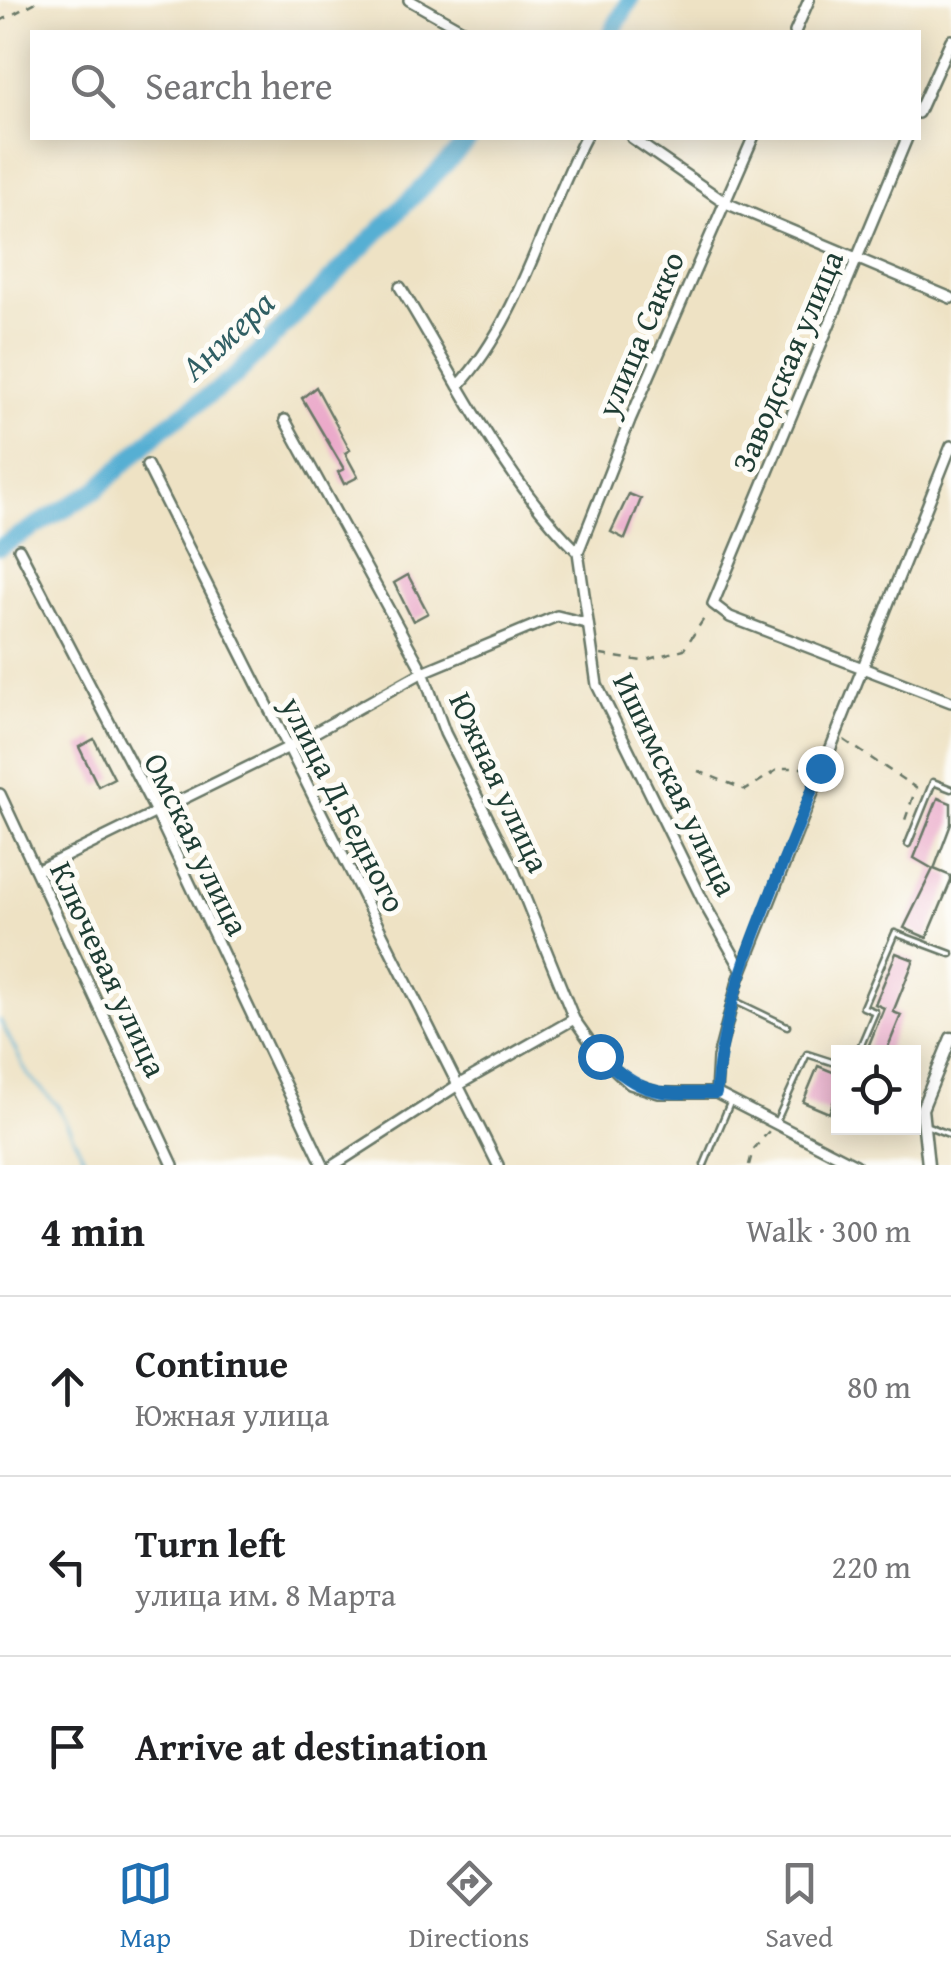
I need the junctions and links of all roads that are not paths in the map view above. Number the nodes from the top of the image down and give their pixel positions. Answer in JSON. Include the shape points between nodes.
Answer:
{"nodes":[{"id":1,"x":409,"y":0,"type":"edge"},
{"id":2,"x":808,"y":0,"type":"edge"},
{"id":3,"x":462,"y":30,"type":"edge"},
{"id":4,"x":797,"y":30,"type":"edge"},
{"id":5,"x":951,"y":40,"type":"edge"},
{"id":6,"x":921,"y":106,"type":"edge"},
{"id":7,"x":583,"y":140,"type":"edge"},
{"id":8,"x":635,"y":140,"type":"edge"},
{"id":9,"x":752,"y":140,"type":"edge"},
{"id":10,"x":907,"y":140,"type":"edge"},
{"id":11,"x":726,"y":203,"type":"junction"},
{"id":12,"x":858,"y":260,"type":"junction"},
{"id":13,"x":400,"y":286,"type":"dead end"},
{"id":14,"x":951,"y":298,"type":"edge"},
{"id":15,"x":458,"y":386,"type":"junction"},
{"id":16,"x":285,"y":420,"type":"dead end"},
{"id":17,"x":951,"y":446,"type":"edge"},
{"id":18,"x":146,"y":465,"type":"dead end"},
{"id":19,"x":18,"y":549,"type":"dead end"},
{"id":20,"x":578,"y":552,"type":"junction"},
{"id":21,"x":586,"y":623,"type":"junction"},
{"id":22,"x":860,"y":667,"type":"junction"},
{"id":23,"x":423,"y":672,"type":"junction"},
{"id":24,"x":951,"y":702,"type":"edge"},
{"id":25,"x":287,"y":748,"type":"junction"},
{"id":26,"x":951,"y":789,"type":"edge"},
{"id":27,"x":0,"y":794,"type":"edge"},
{"id":28,"x":156,"y":812,"type":"junction"},
{"id":29,"x":908,"y":844,"type":"dead end"},
{"id":30,"x":36,"y":871,"type":"junction"},
{"id":31,"x":951,"y":945,"type":"edge"},
{"id":32,"x":949,"y":953,"type":"edge"},
{"id":33,"x":742,"y":970,"type":"junction"},
{"id":34,"x":733,"y":1000,"type":"junction"},
{"id":35,"x":574,"y":1019,"type":"junction"},
{"id":36,"x":787,"y":1026,"type":"dead end"},
{"id":37,"x":951,"y":1038,"type":"edge"},
{"id":38,"x":861,"y":1045,"type":"edge"},
{"id":39,"x":831,"y":1062,"type":"edge"},
{"id":40,"x":458,"y":1084,"type":"junction"},
{"id":41,"x":716,"y":1093,"type":"junction"},
{"id":42,"x":730,"y":1104,"type":"junction"},
{"id":43,"x":776,"y":1122,"type":"junction"},
{"id":44,"x":924,"y":1125,"type":"junction"},
{"id":45,"x":951,"y":1135,"type":"edge"},
{"id":46,"x":173,"y":1165,"type":"edge"},
{"id":47,"x":324,"y":1165,"type":"edge"},
{"id":48,"x":334,"y":1165,"type":"edge"},
{"id":49,"x":498,"y":1165,"type":"edge"},
{"id":50,"x":704,"y":1165,"type":"edge"},
{"id":51,"x":856,"y":1165,"type":"edge"},
{"id":52,"x":928,"y":1165,"type":"edge"}],
"edges":[{"from":1,"to":3,"type":"street"},
{"from":2,"to":4,"type":"street"},
{"from":5,"to":6,"type":"street"},
{"from":7,"to":15,"type":"street","via":[[526,270],[474,369]]},
{"from":8,"to":11,"type":"street"},
{"from":9,"to":11,"type":"street","name":"улица Сакко"},
{"from":10,"to":12,"type":"street","name":"Заводская улица"},
{"from":11,"to":12,"type":"street"},
{"from":11,"to":20,"type":"street","name":"улица Сакко"},
{"from":12,"to":14,"type":"street"},
{"from":12,"to":22,"type":"street","name":"Заводская улица","via":[[713,604]]},
{"from":13,"to":15,"type":"street"},
{"from":15,"to":20,"type":"street","via":[[510,470]]},
{"from":16,"to":23,"type":"street","name":"Южная улица"},
{"from":17,"to":22,"type":"street"},
{"from":18,"to":25,"type":"street","name":"улица Д.Бедного"},
{"from":19,"to":28,"type":"street","name":"Омская улица"},
{"from":20,"to":21,"type":"street","name":"Ишимская улица"},
{"from":21,"to":23,"type":"street","via":[[556,616]]},
{"from":21,"to":33,"type":"street","name":"Ишимская улица","via":[[597,685]]},
{"from":22,"to":24,"type":"street"},
{"from":22,"to":33,"type":"street"},
{"from":23,"to":25,"type":"street"},
{"from":23,"to":35,"type":"street","name":"Южная улица"},
{"from":25,"to":28,"type":"street"},
{"from":25,"to":40,"type":"street","name":"улица Д.Бедного"},
{"from":26,"to":29,"type":"lane","via":[[932,782]]},
{"from":27,"to":30,"type":"street","name":"Ключевая улица"},
{"from":28,"to":30,"type":"street"},
{"from":28,"to":47,"type":"street","name":"Омская улица"},
{"from":30,"to":46,"type":"street","name":"Ключевая улица"},
{"from":31,"to":32,"type":"lane"},
{"from":32,"to":38,"type":"lane","via":[[895,934],[864,1007],[875,1012]]},
{"from":33,"to":34,"type":"street"},
{"from":34,"to":36,"type":"lane"},
{"from":34,"to":41,"type":"street"},
{"from":35,"to":40,"type":"street"},
{"from":35,"to":41,"type":"street","name":"Южная улица","via":[[630,1084],[659,1093]]},
{"from":37,"to":44,"type":"street","via":[[922,1109]]},
{"from":39,"to":43,"type":"lane","via":[[807,1054]]},
{"from":40,"to":48,"type":"street"},
{"from":40,"to":49,"type":"street","name":"улица Д.Бедного"},
{"from":41,"to":42,"type":"street"},
{"from":42,"to":43,"type":"street"},
{"from":42,"to":50,"type":"lane"},
{"from":43,"to":51,"type":"street"},
{"from":44,"to":45,"type":"lane"},
{"from":44,"to":52,"type":"street"}]}
